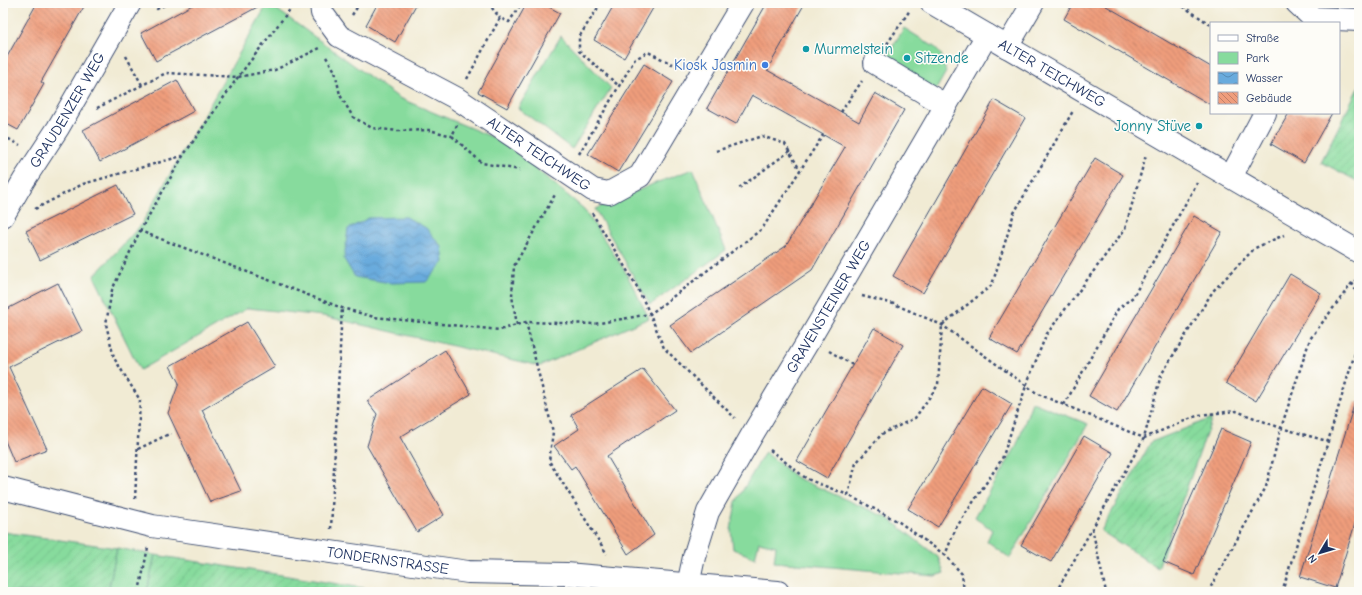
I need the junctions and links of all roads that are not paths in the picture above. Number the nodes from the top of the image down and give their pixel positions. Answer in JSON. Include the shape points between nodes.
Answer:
{"nodes":[{"id":1,"x":130,"y":3,"type":"edge"},
{"id":2,"x":321,"y":3,"type":"edge"},
{"id":3,"x":743,"y":3,"type":"edge"},
{"id":4,"x":932,"y":3,"type":"edge"},
{"id":5,"x":1033,"y":3,"type":"edge"},
{"id":6,"x":1296,"y":3,"type":"edge"},
{"id":7,"x":1312,"y":20,"type":"edge"},
{"id":8,"x":1359,"y":20,"type":"edge"},
{"id":9,"x":987,"y":35,"type":"junction"},
{"id":10,"x":1007,"y":47,"type":"junction"},
{"id":11,"x":874,"y":63,"type":"dead end"},
{"id":12,"x":945,"y":105,"type":"junction"},
{"id":13,"x":1264,"y":114,"type":"edge"},
{"id":14,"x":1231,"y":177,"type":"junction"},
{"id":15,"x":3,"y":216,"type":"edge"},
{"id":16,"x":1359,"y":252,"type":"edge"},
{"id":17,"x":3,"y":488,"type":"edge"},
{"id":18,"x":677,"y":587,"type":"edge"},
{"id":19,"x":778,"y":592,"type":"edge"}],
"edges":[{"from":1,"to":15,"type":"street","name":"GRAUDENZER WEG","via":[[58,128]]},
{"from":2,"to":3,"type":"street","name":"ALTER TEICHWEG","via":[[330,42],[461,101],[593,190],[609,193],[640,176]]},
{"from":4,"to":9,"type":"street","name":"ALTER TEICHWEG"},
{"from":5,"to":10,"type":"street"},
{"from":6,"to":7,"type":"street"},
{"from":7,"to":8,"type":"street"},
{"from":9,"to":10,"type":"street","name":"ALTER TEICHWEG"},
{"from":9,"to":12,"type":"street","name":"GRAVENSTEINER WEG"},
{"from":10,"to":14,"type":"street","name":"ALTER TEICHWEG"},
{"from":11,"to":12,"type":"street"},
{"from":12,"to":18,"type":"street","name":"GRAVENSTEINER WEG","via":[[708,512],[694,556]]},
{"from":13,"to":14,"type":"street"},
{"from":14,"to":16,"type":"street","name":"ALTER TEICHWEG"},
{"from":17,"to":18,"type":"street","name":"TONDERNSTRASSE","via":[[143,524],[330,553],[468,572],[622,578]]},
{"from":18,"to":19,"type":"street","name":"TONDERNSTRASSE"}]}
